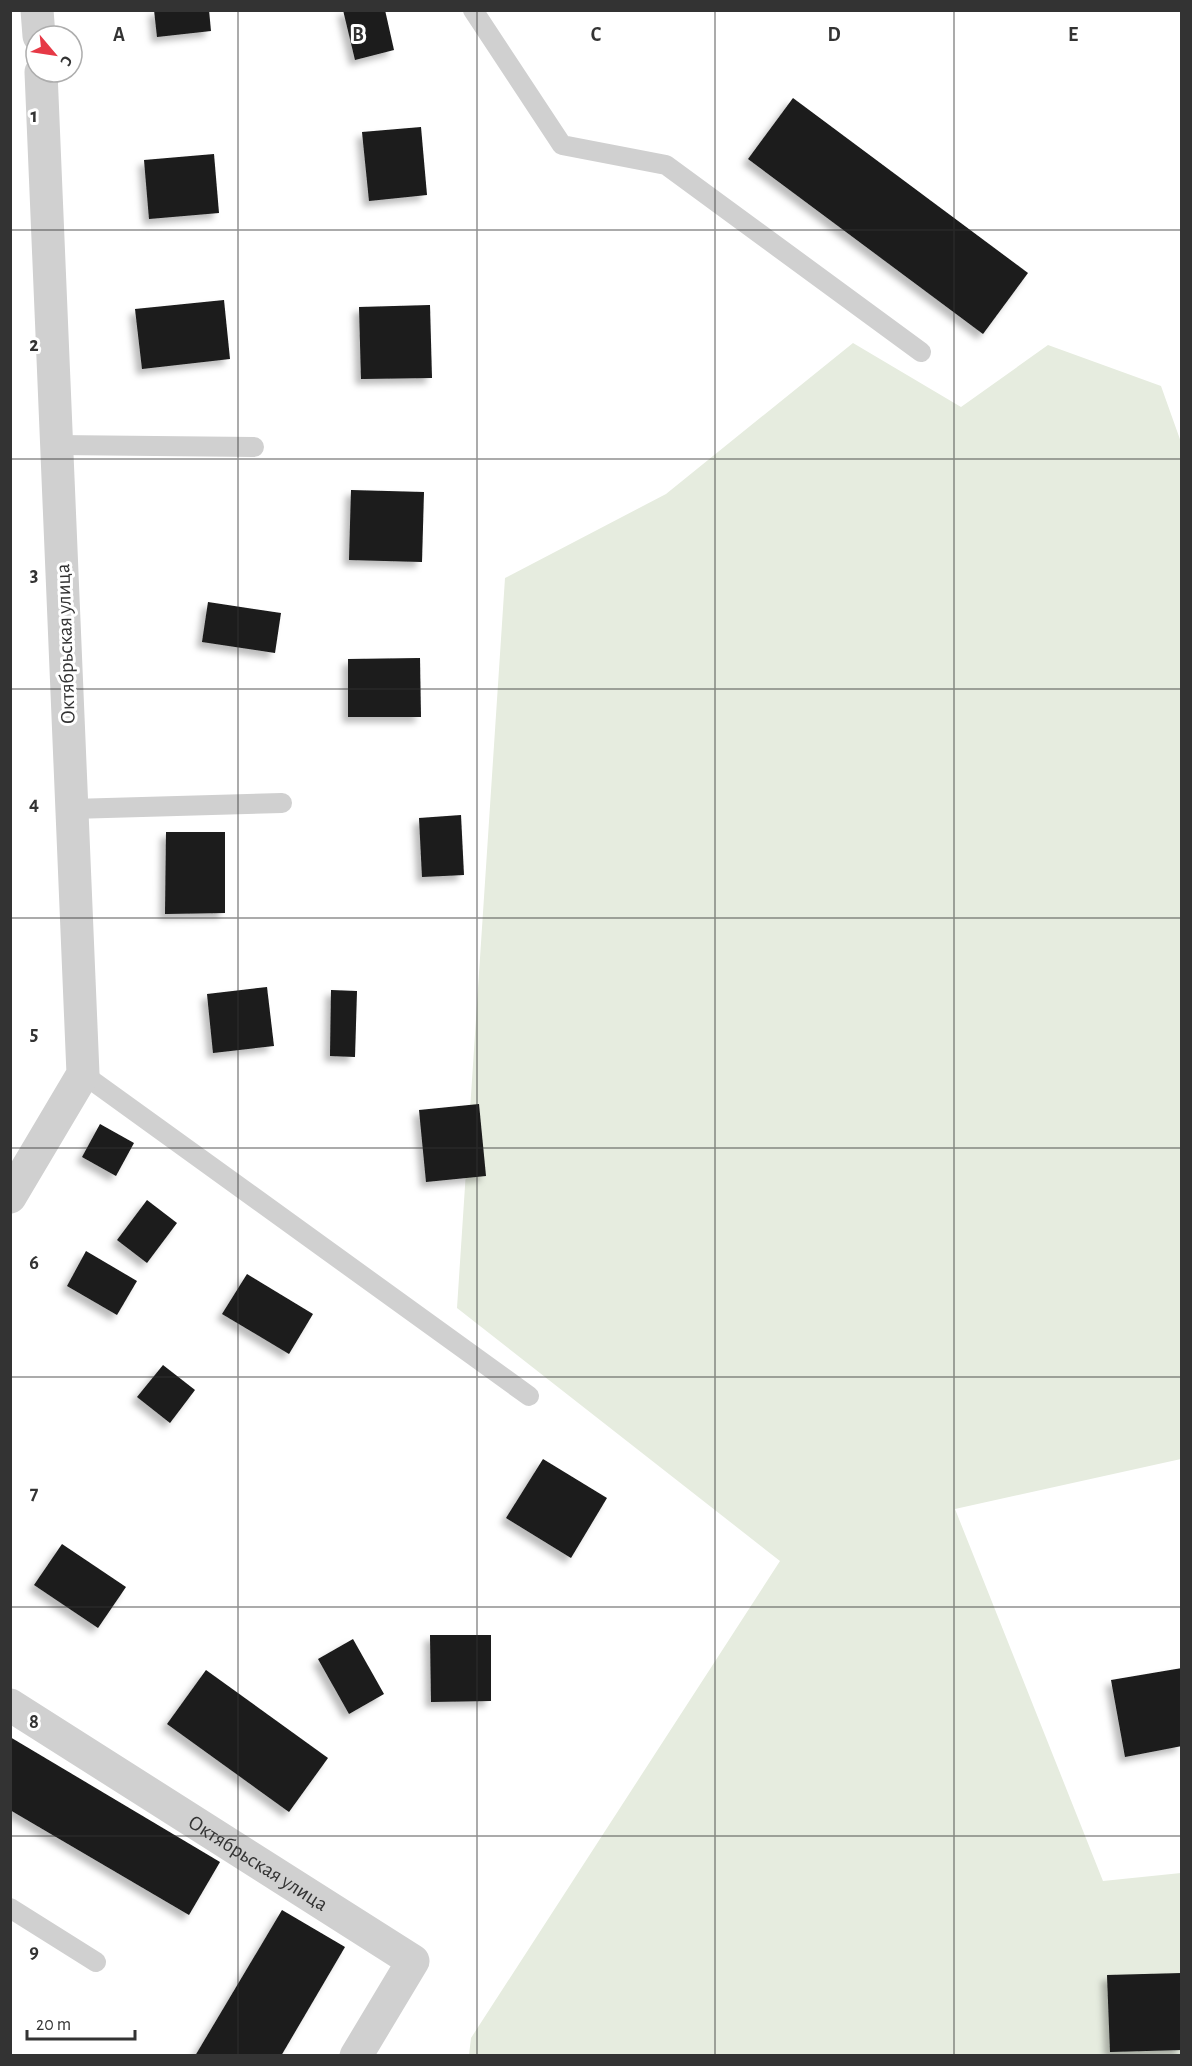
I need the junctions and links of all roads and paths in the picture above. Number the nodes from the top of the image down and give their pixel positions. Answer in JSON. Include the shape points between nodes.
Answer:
{"nodes":[{"id":1,"x":473,"y":10,"type":"edge"},
{"id":2,"x":42,"y":84,"type":"edge"},
{"id":3,"x":921,"y":352,"type":"dead end"},
{"id":4,"x":57,"y":445,"type":"junction"},
{"id":5,"x":254,"y":447,"type":"dead end"},
{"id":6,"x":282,"y":803,"type":"dead end"},
{"id":7,"x":72,"y":809,"type":"junction"},
{"id":8,"x":83,"y":1074,"type":"junction"},
{"id":9,"x":10,"y":1197,"type":"edge"},
{"id":10,"x":529,"y":1396,"type":"dead end"},
{"id":11,"x":10,"y":1705,"type":"edge"},
{"id":12,"x":10,"y":1908,"type":"edge"},
{"id":13,"x":96,"y":1962,"type":"dead end"},
{"id":14,"x":356,"y":2055,"type":"edge"}],
"edges":[{"from":1,"to":3,"type":"lane","via":[[562,145],[666,165]]},
{"from":2,"to":4,"type":"street","name":"Октябрьская улица"},
{"from":4,"to":5,"type":"lane"},
{"from":4,"to":7,"type":"street","name":"Октябрьская улица"},
{"from":6,"to":7,"type":"lane"},
{"from":7,"to":8,"type":"street","name":"Октябрьская улица"},
{"from":8,"to":9,"type":"street"},
{"from":8,"to":10,"type":"lane"},
{"from":11,"to":14,"type":"street","name":"Октябрьская улица","via":[[412,1961]]},
{"from":12,"to":13,"type":"lane"}]}
